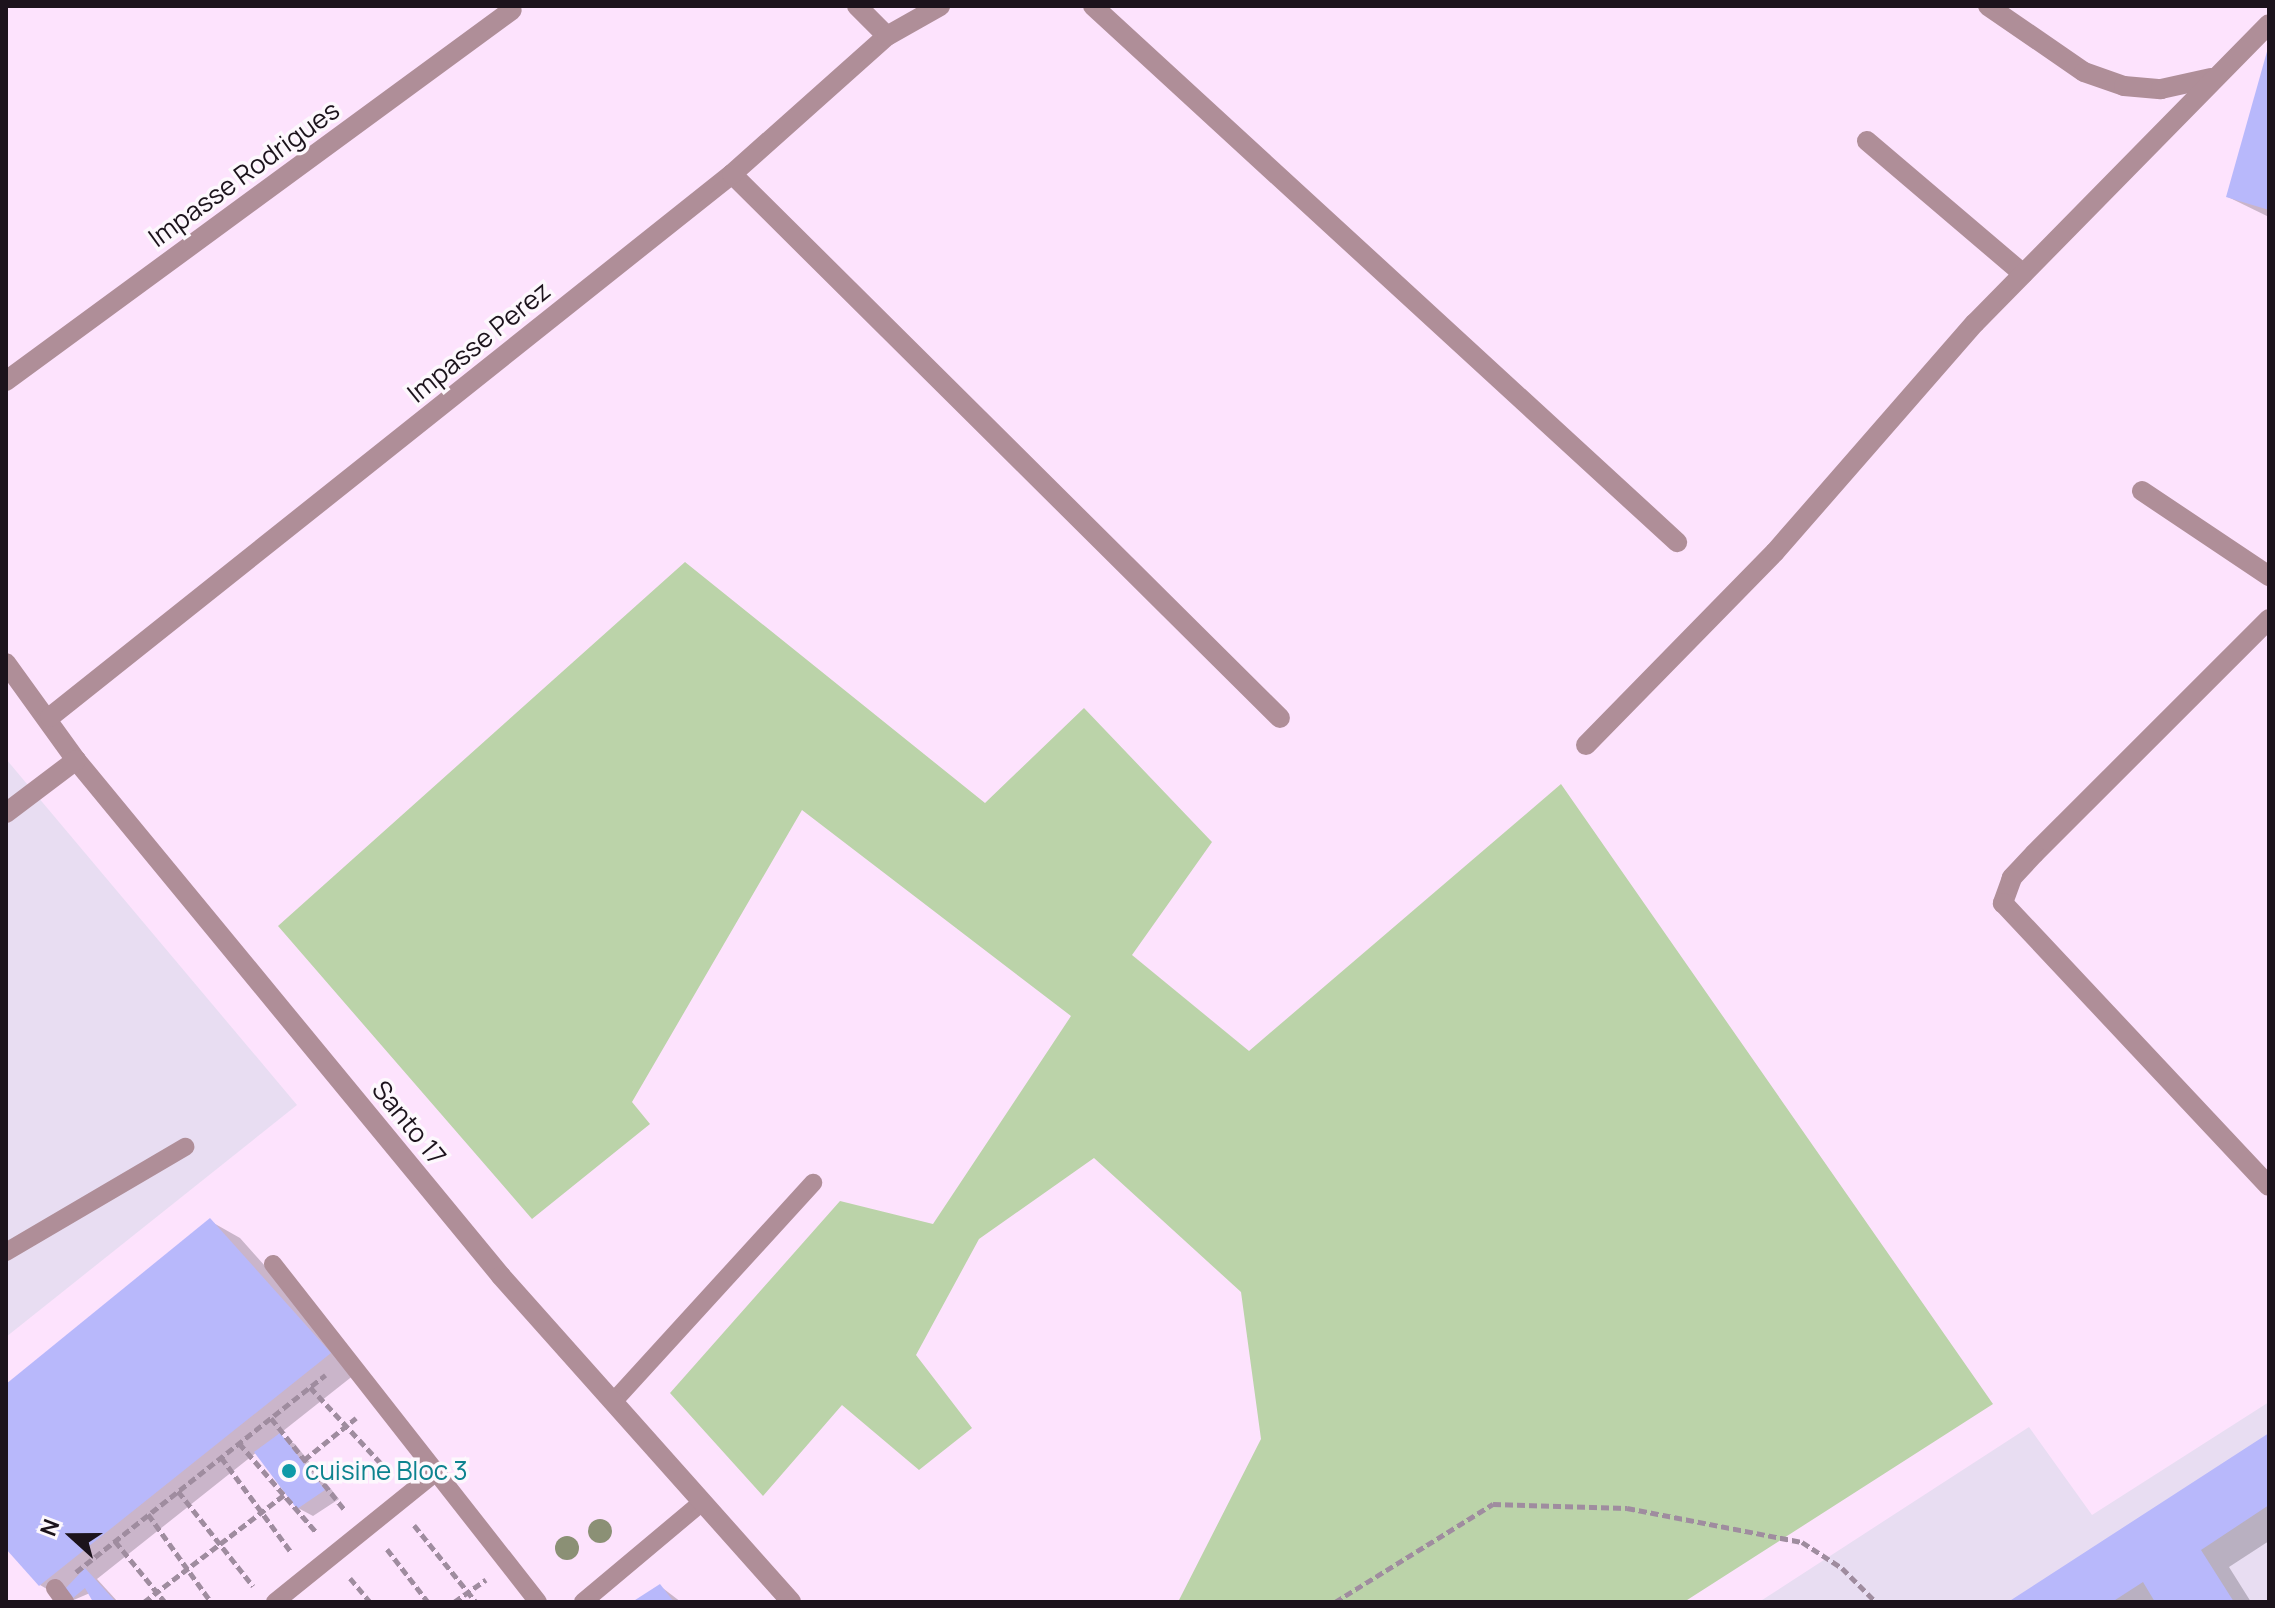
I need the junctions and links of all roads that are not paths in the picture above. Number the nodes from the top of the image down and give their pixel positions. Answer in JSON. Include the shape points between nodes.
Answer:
{"nodes":[{"id":1,"x":857,"y":6,"type":"edge"},
{"id":2,"x":940,"y":6,"type":"edge"},
{"id":3,"x":1093,"y":6,"type":"edge"},
{"id":4,"x":1988,"y":6,"type":"edge"},
{"id":5,"x":512,"y":10,"type":"dead end"},
{"id":6,"x":2269,"y":24,"type":"edge"},
{"id":7,"x":887,"y":36,"type":"junction"},
{"id":8,"x":2220,"y":74,"type":"junction"},
{"id":9,"x":1867,"y":141,"type":"dead end"},
{"id":10,"x":732,"y":174,"type":"junction"},
{"id":11,"x":2023,"y":274,"type":"junction"},
{"id":12,"x":6,"y":381,"type":"edge"},
{"id":13,"x":2142,"y":491,"type":"dead end"},
{"id":14,"x":1677,"y":542,"type":"dead end"},
{"id":15,"x":2269,"y":576,"type":"edge"},
{"id":16,"x":2269,"y":619,"type":"edge"},
{"id":17,"x":6,"y":663,"type":"edge"},
{"id":18,"x":50,"y":717,"type":"junction"},
{"id":19,"x":1280,"y":718,"type":"dead end"},
{"id":20,"x":1586,"y":745,"type":"dead end"},
{"id":21,"x":76,"y":760,"type":"junction"},
{"id":22,"x":6,"y":813,"type":"edge"},
{"id":23,"x":185,"y":1147,"type":"dead end"},
{"id":24,"x":813,"y":1183,"type":"dead end"},
{"id":25,"x":2269,"y":1186,"type":"edge"},
{"id":26,"x":6,"y":1252,"type":"edge"},
{"id":27,"x":273,"y":1264,"type":"dead end"},
{"id":28,"x":613,"y":1402,"type":"junction"},
{"id":29,"x":436,"y":1472,"type":"junction"},
{"id":30,"x":702,"y":1502,"type":"junction"},
{"id":31,"x":275,"y":1602,"type":"edge"},
{"id":32,"x":538,"y":1602,"type":"edge"},
{"id":33,"x":583,"y":1602,"type":"edge"},
{"id":34,"x":791,"y":1602,"type":"edge"}],
"edges":[{"from":1,"to":7,"type":"street"},
{"from":2,"to":7,"type":"street","name":"Impasse Perez"},
{"from":3,"to":14,"type":"street"},
{"from":4,"to":8,"type":"street","via":[[2084,72],[2124,86],[2193,86]]},
{"from":5,"to":12,"type":"street","name":"Impasse Rodrigues"},
{"from":6,"to":8,"type":"street"},
{"from":7,"to":10,"type":"street","name":"Impasse Perez"},
{"from":8,"to":11,"type":"street"},
{"from":9,"to":11,"type":"street"},
{"from":10,"to":18,"type":"street","name":"Impasse Perez"},
{"from":10,"to":19,"type":"street"},
{"from":11,"to":20,"type":"street","via":[[1775,552]]},
{"from":13,"to":15,"type":"street"},
{"from":16,"to":25,"type":"street","via":[[2034,854],[2012,878],[2003,903]]},
{"from":17,"to":18,"type":"street","name":"Santo 17"},
{"from":18,"to":21,"type":"street","name":"Santo 17"},
{"from":21,"to":22,"type":"street"},
{"from":21,"to":28,"type":"street","name":"Santo 17","via":[[501,1276]]},
{"from":23,"to":26,"type":"lane"},
{"from":24,"to":28,"type":"lane"},
{"from":27,"to":29,"type":"lane"},
{"from":28,"to":30,"type":"street","name":"Santo 17"},
{"from":29,"to":31,"type":"lane"},
{"from":29,"to":32,"type":"lane"},
{"from":30,"to":33,"type":"lane"},
{"from":30,"to":34,"type":"street","name":"Santo 17"}]}
